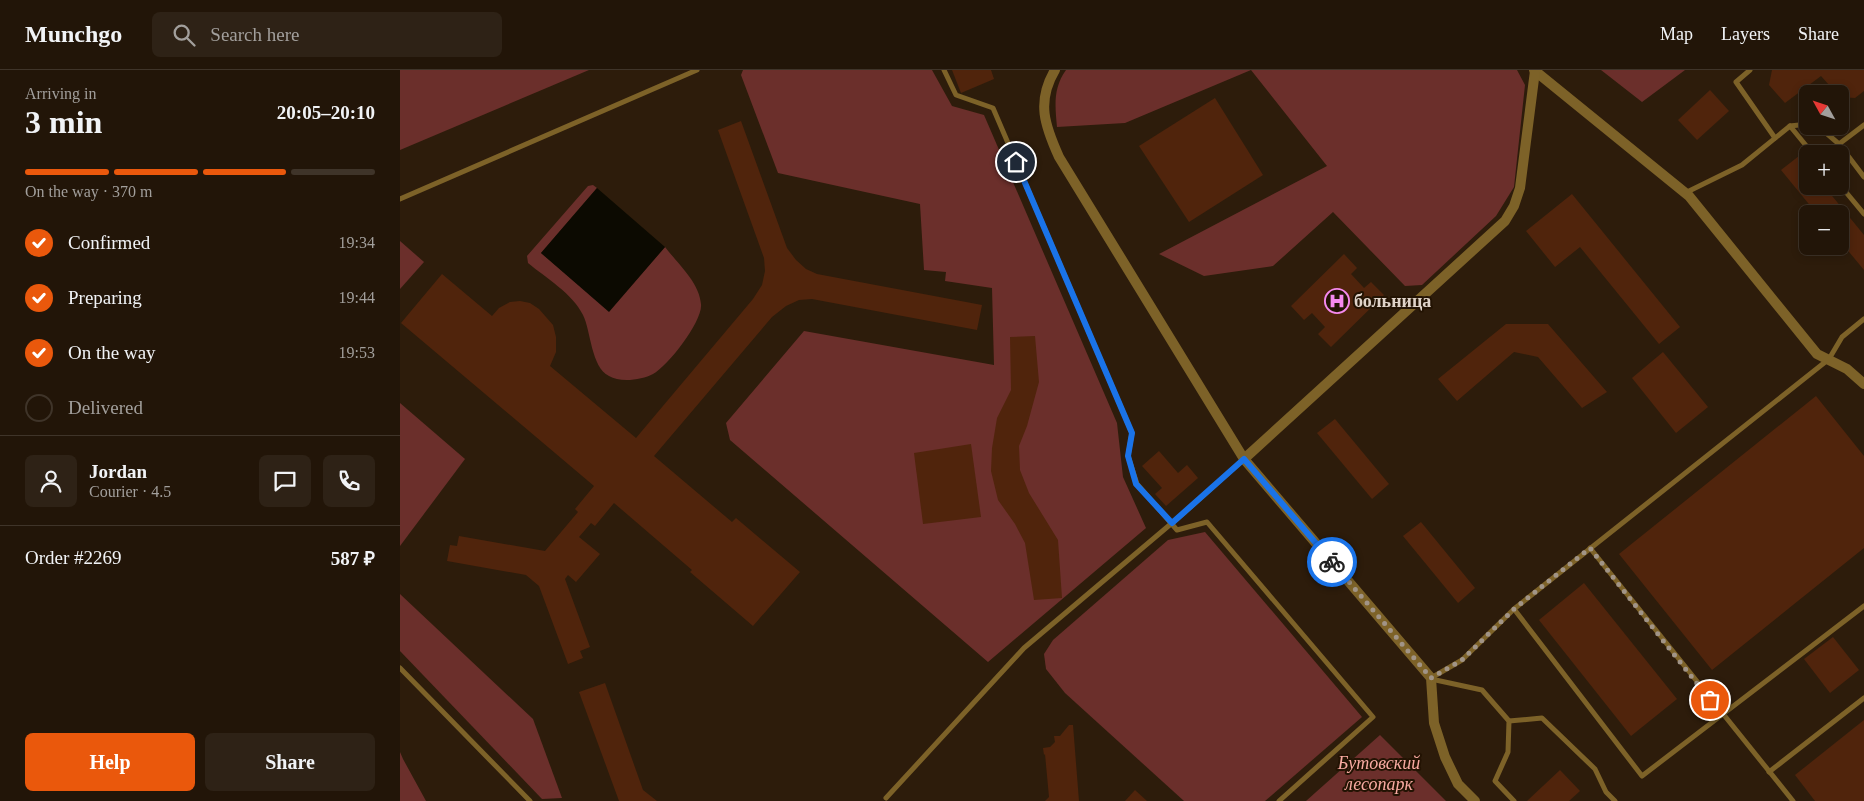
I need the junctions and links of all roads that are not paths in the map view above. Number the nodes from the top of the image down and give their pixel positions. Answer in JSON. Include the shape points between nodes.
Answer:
{"nodes":[{"id":1,"x":697,"y":70,"type":"edge"},
{"id":2,"x":944,"y":70,"type":"edge"},
{"id":3,"x":1055,"y":70,"type":"edge"},
{"id":4,"x":1750,"y":70,"type":"edge"},
{"id":5,"x":1534,"y":71,"type":"edge"},
{"id":6,"x":1799,"y":125,"type":"edge"},
{"id":7,"x":1864,"y":125,"type":"edge"},
{"id":8,"x":1790,"y":126,"type":"junction"},
{"id":9,"x":1828,"y":135,"type":"edge"},
{"id":10,"x":1775,"y":138,"type":"junction"},
{"id":11,"x":1839,"y":144,"type":"junction"},
{"id":12,"x":1806,"y":145,"type":"edge"},
{"id":13,"x":1864,"y":178,"type":"edge"},
{"id":14,"x":1685,"y":193,"type":"junction"},
{"id":15,"x":1848,"y":195,"type":"edge"},
{"id":16,"x":400,"y":199,"type":"edge"},
{"id":17,"x":1864,"y":214,"type":"edge"},
{"id":18,"x":1864,"y":319,"type":"edge"},
{"id":19,"x":1829,"y":360,"type":"junction"},
{"id":20,"x":1864,"y":384,"type":"edge"},
{"id":21,"x":1244,"y":459,"type":"junction"},
{"id":22,"x":1172,"y":523,"type":"junction"},
{"id":23,"x":1590,"y":548,"type":"junction"},
{"id":24,"x":1864,"y":606,"type":"edge"},
{"id":25,"x":1514,"y":609,"type":"junction"},
{"id":26,"x":400,"y":668,"type":"edge"},
{"id":27,"x":1431,"y":678,"type":"junction"},
{"id":28,"x":1864,"y":698,"type":"edge"},
{"id":29,"x":1722,"y":715,"type":"junction"},
{"id":30,"x":1509,"y":721,"type":"junction"},
{"id":31,"x":1769,"y":772,"type":"junction"},
{"id":32,"x":886,"y":798,"type":"dead end"},
{"id":33,"x":530,"y":801,"type":"edge"},
{"id":34,"x":1279,"y":801,"type":"edge"},
{"id":35,"x":1475,"y":801,"type":"edge"},
{"id":36,"x":1514,"y":801,"type":"edge"},
{"id":37,"x":1615,"y":801,"type":"edge"},
{"id":38,"x":1793,"y":801,"type":"edge"}],
"edges":[{"from":1,"to":16,"type":"lane"},
{"from":2,"to":22,"type":"lane","via":[[956,95],[993,108],[1132,433],[1128,456],[1136,484]]},
{"from":3,"to":21,"type":"street","via":[[1048,82],[1044,104],[1046,130],[1059,157]]},
{"from":4,"to":10,"type":"lane","via":[[1736,82]]},
{"from":5,"to":14,"type":"street"},
{"from":5,"to":21,"type":"street","via":[[1520,188],[1505,221]]},
{"from":6,"to":8,"type":"lane"},
{"from":7,"to":11,"type":"lane"},
{"from":8,"to":10,"type":"lane"},
{"from":8,"to":12,"type":"lane"},
{"from":9,"to":11,"type":"lane"},
{"from":10,"to":14,"type":"lane","via":[[1742,165]]},
{"from":11,"to":13,"type":"lane"},
{"from":14,"to":19,"type":"street","via":[[1817,354]]},
{"from":15,"to":17,"type":"lane"},
{"from":18,"to":19,"type":"lane","via":[[1842,337]]},
{"from":19,"to":20,"type":"street","via":[[1847,369]]},
{"from":19,"to":23,"type":"lane"},
{"from":21,"to":22,"type":"lane"},
{"from":21,"to":27,"type":"street"},
{"from":22,"to":32,"type":"lane","via":[[1024,648]]},
{"from":22,"to":34,"type":"lane","via":[[1177,530],[1207,522],[1373,717]]},
{"from":23,"to":25,"type":"lane"},
{"from":23,"to":29,"type":"lane"},
{"from":24,"to":29,"type":"lane"},
{"from":25,"to":27,"type":"lane","via":[[1462,660]]},
{"from":25,"to":29,"type":"lane","via":[[1642,776]]},
{"from":26,"to":33,"type":"lane"},
{"from":27,"to":30,"type":"lane","via":[[1482,690]]},
{"from":27,"to":35,"type":"street","via":[[1434,723],[1444,757],[1458,784]]},
{"from":28,"to":31,"type":"lane"},
{"from":29,"to":31,"type":"lane"},
{"from":30,"to":36,"type":"lane","via":[[1508,752],[1494,781]]},
{"from":30,"to":37,"type":"lane","via":[[1542,718],[1595,770],[1606,792]]},
{"from":31,"to":38,"type":"lane"}]}
